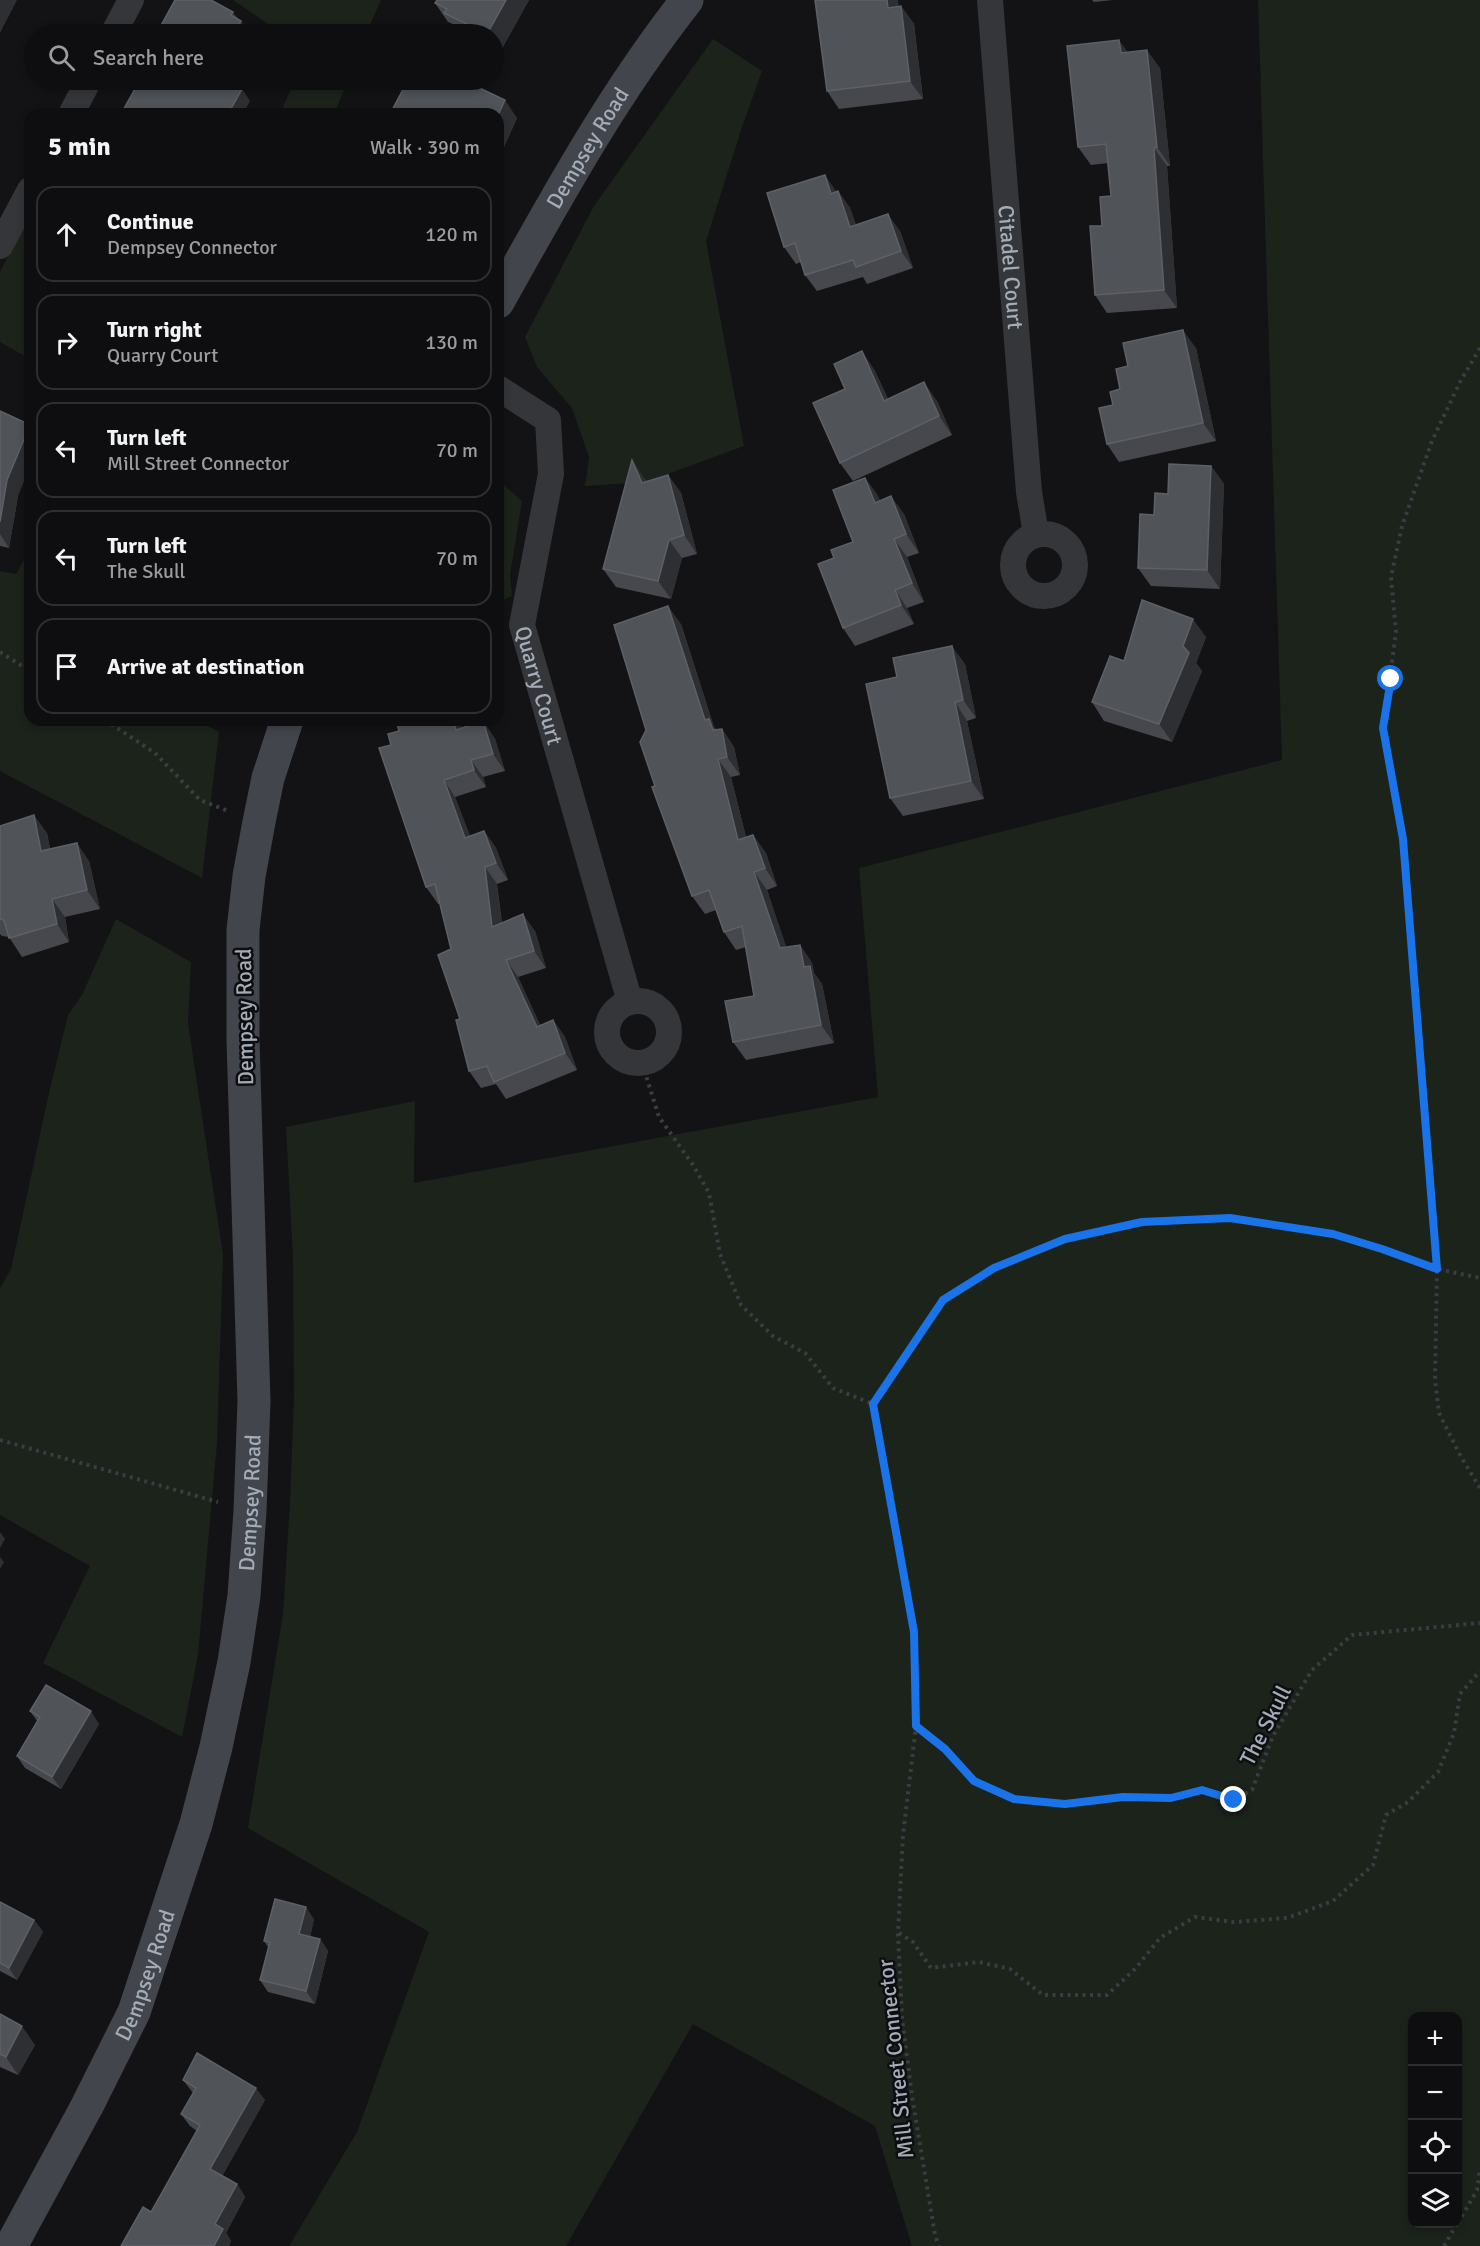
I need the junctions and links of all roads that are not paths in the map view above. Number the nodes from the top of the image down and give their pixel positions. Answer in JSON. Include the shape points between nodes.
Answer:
{"nodes":[{"id":1,"x":131,"y":0,"type":"edge"},
{"id":2,"x":687,"y":0,"type":"edge"},
{"id":3,"x":990,"y":0,"type":"edge"},
{"id":4,"x":118,"y":24,"type":"edge"},
{"id":5,"x":83,"y":90,"type":"edge"},
{"id":6,"x":73,"y":108,"type":"edge"},
{"id":7,"x":24,"y":201,"type":"edge"},
{"id":8,"x":0,"y":246,"type":"edge"},
{"id":9,"x":504,"y":291,"type":"edge"},
{"id":10,"x":504,"y":392,"type":"edge"},
{"id":11,"x":1036,"y":534,"type":"dead end"},
{"id":12,"x":284,"y":726,"type":"edge"},
{"id":13,"x":630,"y":1002,"type":"junction"},
{"id":14,"x":11,"y":2246,"type":"edge"}],
"edges":[{"from":1,"to":4,"type":"street"},
{"from":2,"to":9,"type":"street","name":"Dempsey Road","via":[[582,151]]},
{"from":3,"to":11,"type":"street","name":"Citadel Court","via":[[1029,492]]},
{"from":5,"to":6,"type":"street"},
{"from":7,"to":8,"type":"street"},
{"from":10,"to":13,"type":"street","name":"Quarry Court","via":[[548,420],[551,474],[522,625]]},
{"from":12,"to":14,"type":"street","name":"Dempsey Road","via":[[259,822],[243,930],[254,1401],[244,1596],[234,1662],[196,1824],[134,2012]]},
{"from":13,"to":13,"type":"street","via":[[651,1004],[660,1010],[669,1028],[665,1047],[642,1064],[622,1060],[609,1046],[606,1035],[612,1014]]}]}
